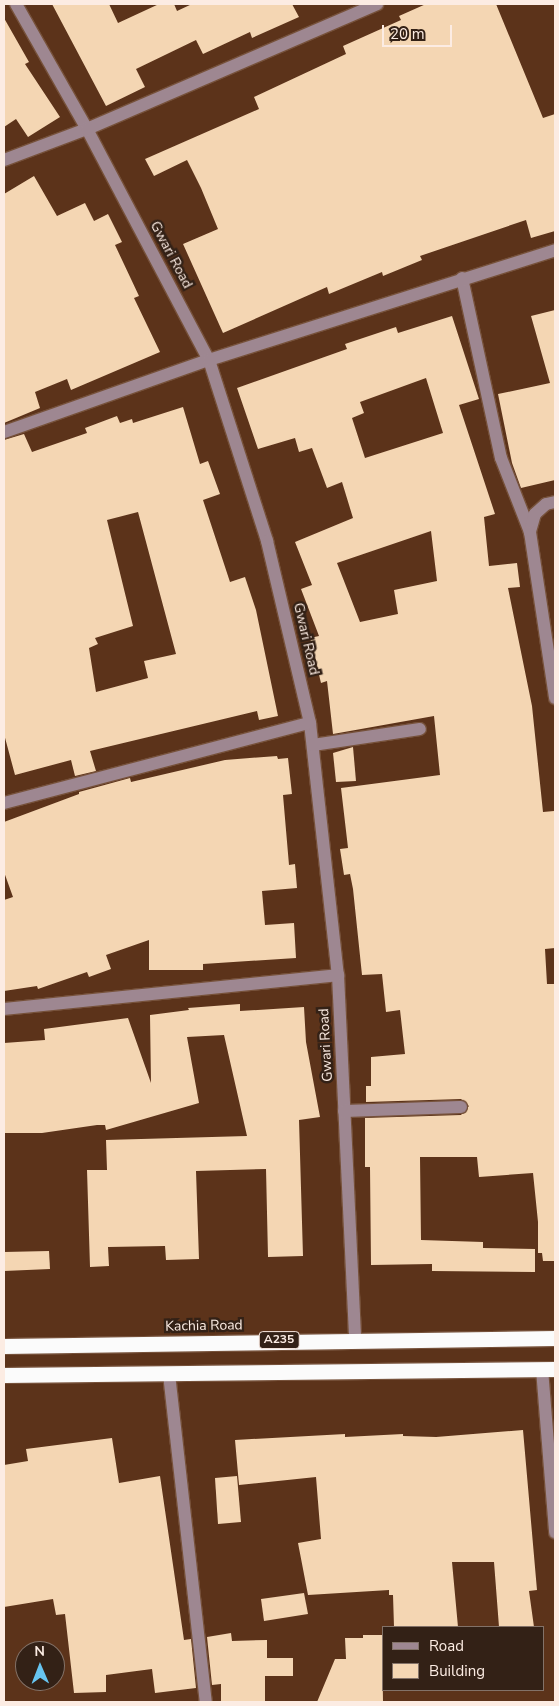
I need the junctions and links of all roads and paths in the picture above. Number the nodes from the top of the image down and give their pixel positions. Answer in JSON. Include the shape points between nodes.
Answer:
{"nodes":[{"id":1,"x":16,"y":4,"type":"edge"},
{"id":2,"x":377,"y":4,"type":"edge"},
{"id":3,"x":87,"y":129,"type":"junction"},
{"id":4,"x":4,"y":160,"type":"edge"},
{"id":5,"x":555,"y":250,"type":"edge"},
{"id":6,"x":462,"y":278,"type":"junction"},
{"id":7,"x":209,"y":360,"type":"junction"},
{"id":8,"x":4,"y":432,"type":"edge"},
{"id":9,"x":555,"y":502,"type":"edge"},
{"id":10,"x":530,"y":532,"type":"junction"},
{"id":11,"x":555,"y":698,"type":"edge"},
{"id":12,"x":310,"y":723,"type":"junction"},
{"id":13,"x":420,"y":729,"type":"dead end"},
{"id":14,"x":313,"y":745,"type":"junction"},
{"id":15,"x":4,"y":803,"type":"edge"},
{"id":16,"x":338,"y":975,"type":"junction"},
{"id":17,"x":4,"y":1008,"type":"edge"},
{"id":18,"x":461,"y":1107,"type":"dead end"},
{"id":19,"x":344,"y":1111,"type":"junction"},
{"id":20,"x":356,"y":1338,"type":"junction"},
{"id":21,"x":555,"y":1338,"type":"edge"},
{"id":22,"x":4,"y":1346,"type":"edge"},
{"id":23,"x":549,"y":1369,"type":"edge"},
{"id":24,"x":169,"y":1374,"type":"junction"},
{"id":25,"x":4,"y":1375,"type":"edge"},
{"id":26,"x":555,"y":1532,"type":"edge"},
{"id":27,"x":206,"y":1702,"type":"edge"}],
"edges":[{"from":1,"to":3,"type":"street","name":"Gwari Road"},
{"from":2,"to":3,"type":"street"},
{"from":3,"to":4,"type":"street"},
{"from":3,"to":7,"type":"street","name":"Gwari Road"},
{"from":5,"to":6,"type":"street"},
{"from":6,"to":7,"type":"street"},
{"from":6,"to":10,"type":"street","via":[[501,458]]},
{"from":7,"to":8,"type":"street"},
{"from":7,"to":12,"type":"street","name":"Gwari Road","via":[[267,541]]},
{"from":9,"to":10,"type":"street","via":[[546,504],[535,514]]},
{"from":10,"to":11,"type":"street"},
{"from":12,"to":14,"type":"street","name":"Gwari Road"},
{"from":12,"to":15,"type":"street"},
{"from":13,"to":14,"type":"street"},
{"from":14,"to":16,"type":"street","name":"Gwari Road"},
{"from":16,"to":17,"type":"street"},
{"from":16,"to":19,"type":"street","name":"Gwari Road"},
{"from":18,"to":19,"type":"street"},
{"from":19,"to":20,"type":"street","name":"Gwari Road"},
{"from":20,"to":21,"type":"highway","name":"Kachia Road","number":"A235"},
{"from":20,"to":22,"type":"highway","name":"Kachia Road","number":"A235"},
{"from":23,"to":24,"type":"highway"},
{"from":23,"to":26,"type":"street"},
{"from":24,"to":25,"type":"highway"},
{"from":24,"to":27,"type":"street"}]}
